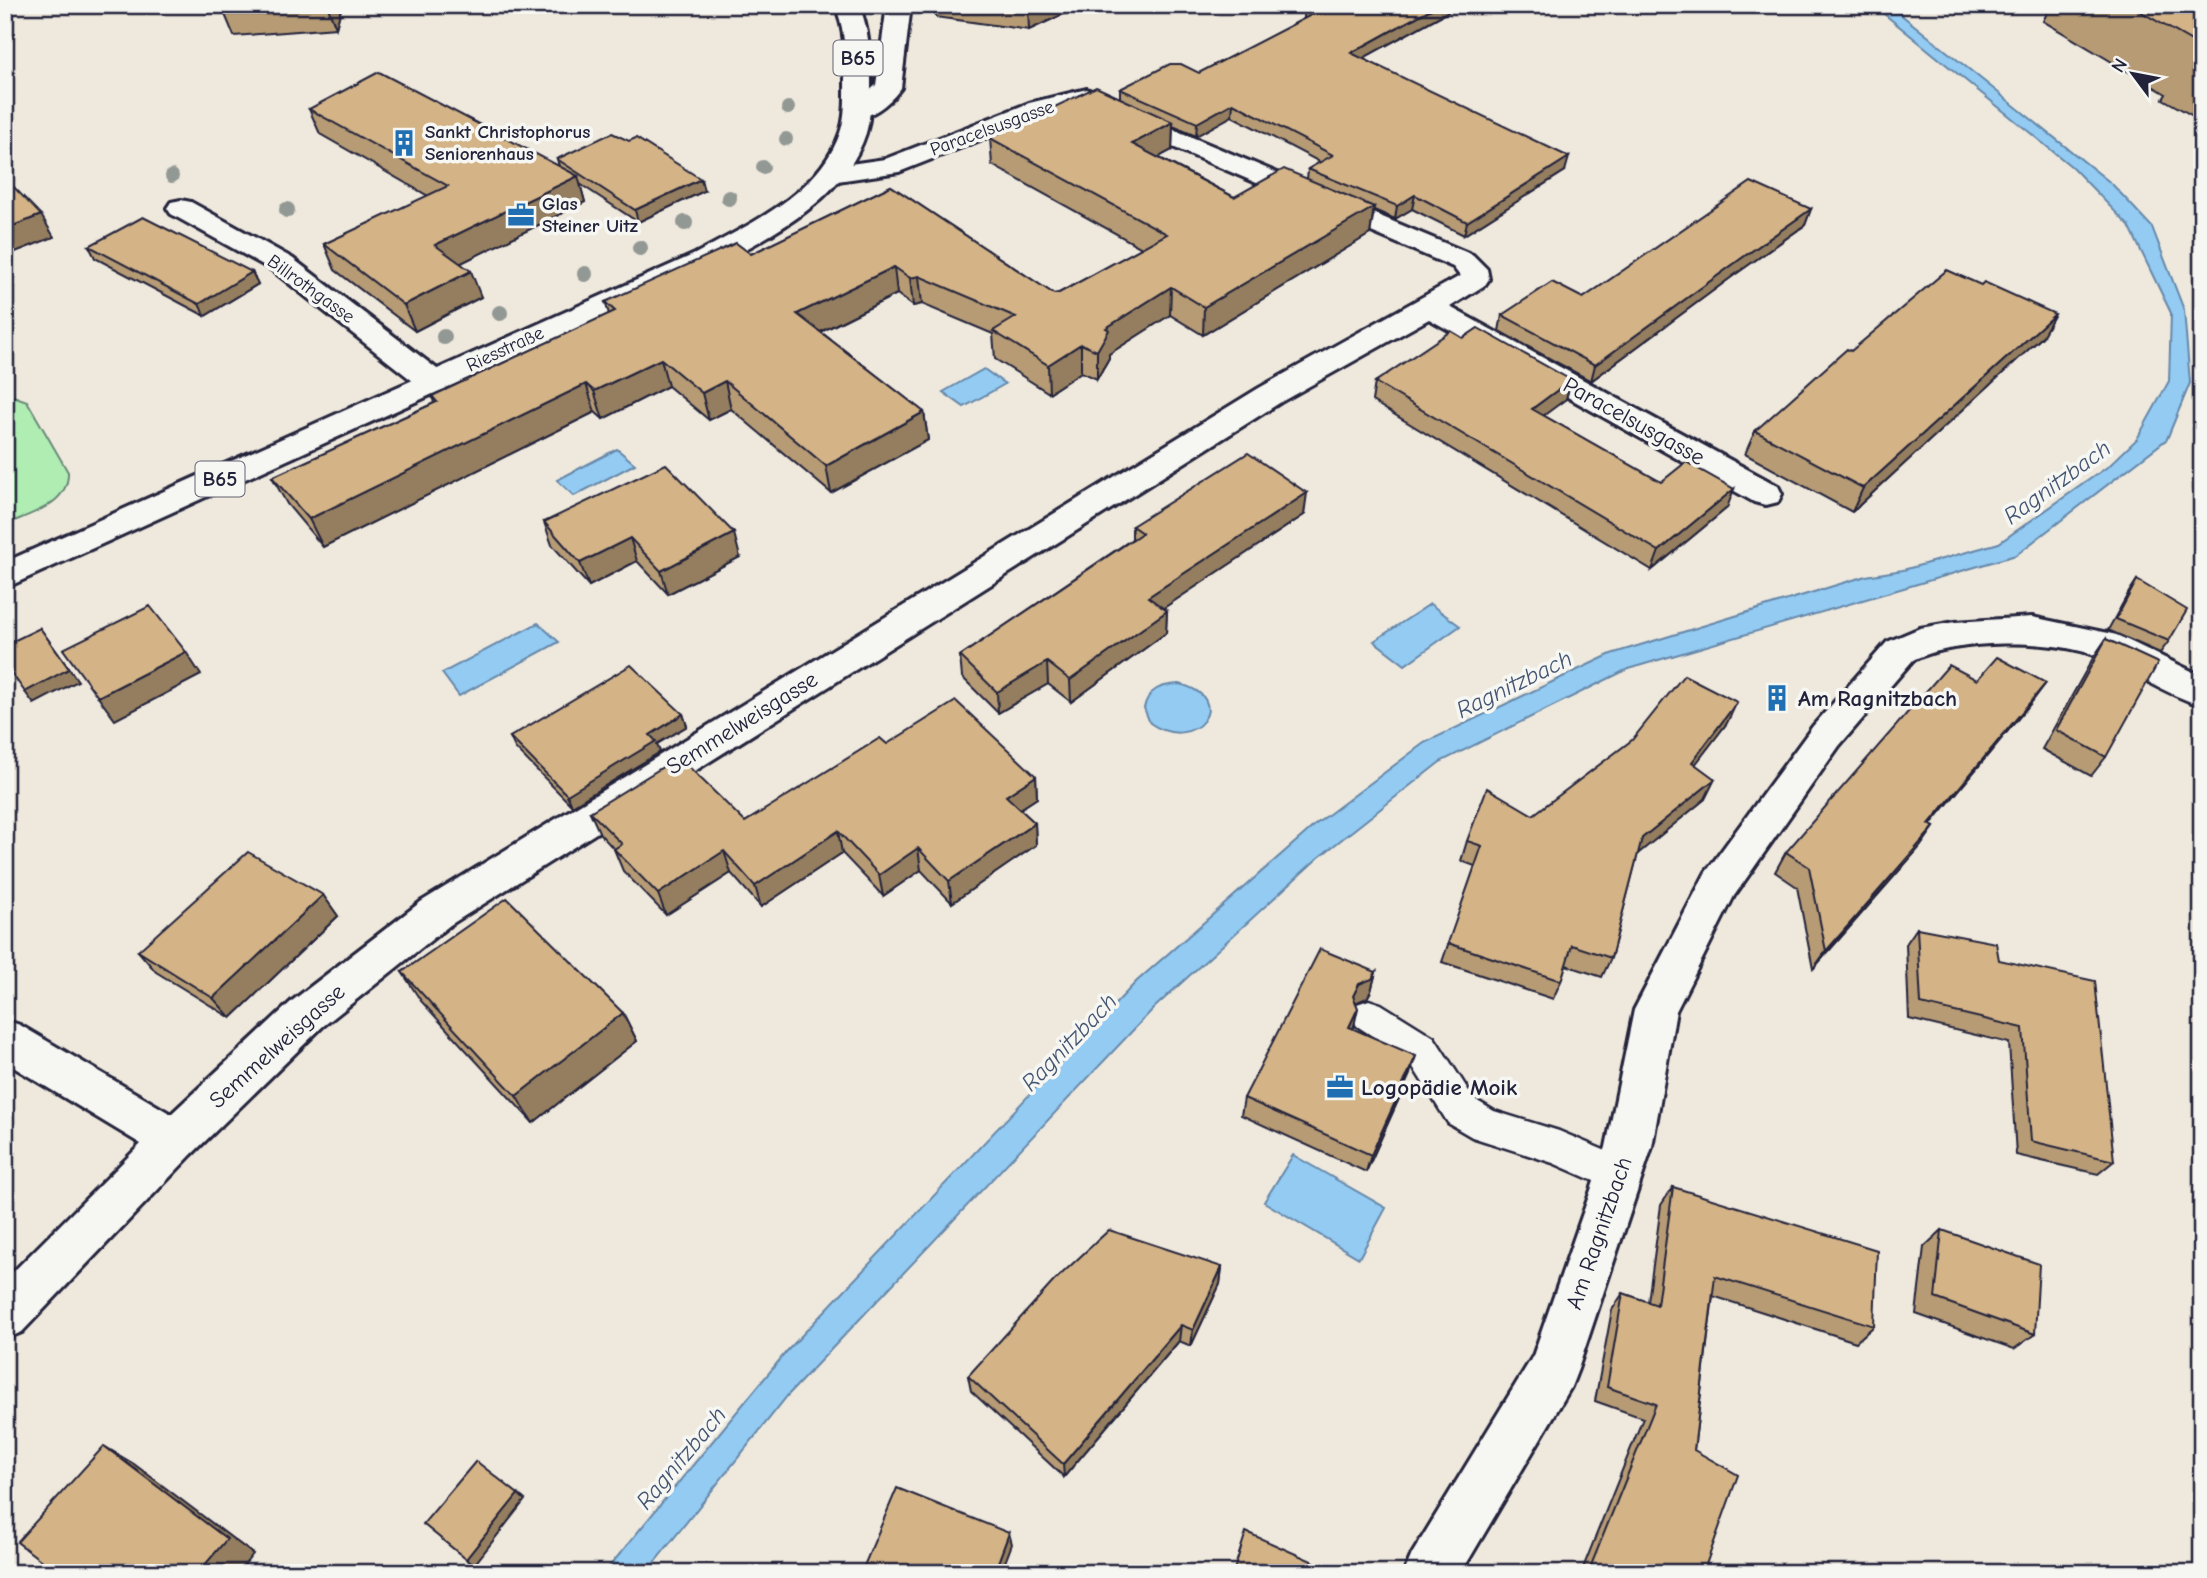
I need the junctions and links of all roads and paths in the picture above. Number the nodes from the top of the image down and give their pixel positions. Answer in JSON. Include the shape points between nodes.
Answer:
{"nodes":[{"id":1,"x":847,"y":5,"type":"edge"},
{"id":2,"x":899,"y":5,"type":"edge"},
{"id":3,"x":858,"y":112,"type":"junction"},
{"id":4,"x":831,"y":174,"type":"junction"},
{"id":5,"x":181,"y":208,"type":"dead end"},
{"id":6,"x":1429,"y":307,"type":"junction"},
{"id":7,"x":434,"y":382,"type":"junction"},
{"id":8,"x":1270,"y":396,"type":"joint"},
{"id":9,"x":1766,"y":494,"type":"dead end"},
{"id":10,"x":5,"y":576,"type":"edge"},
{"id":11,"x":2202,"y":692,"type":"edge"},
{"id":12,"x":1369,"y":1016,"type":"dead end"},
{"id":13,"x":5,"y":1039,"type":"edge"},
{"id":14,"x":175,"y":1140,"type":"junction"},
{"id":15,"x":1619,"y":1174,"type":"junction"},
{"id":16,"x":5,"y":1315,"type":"edge"},
{"id":17,"x":1431,"y":1573,"type":"edge"}],
"edges":[{"from":1,"to":3,"type":"street","name":"Riesstraße","number":"B65","via":[[858,50]]},
{"from":2,"to":3,"type":"street","via":[[888,88]]},
{"from":3,"to":4,"type":"street","name":"Riesstraße","number":"B65","via":[[852,136]]},
{"from":4,"to":6,"type":"street","name":"Paracelsusgasse","via":[[890,166],[1038,108],[1087,97],[1472,269],[1475,279]]},
{"from":4,"to":7,"type":"street","name":"Riesstraße","number":"B65","via":[[785,214],[705,260]]},
{"from":5,"to":7,"type":"street","name":"Billrothgasse","via":[[282,264]]},
{"from":6,"to":8,"type":"street","name":"Paracelsusgasse"},
{"from":6,"to":9,"type":"street","name":"Paracelsusgasse"},
{"from":7,"to":10,"type":"street","name":"Riesstraße","number":"B65"},
{"from":8,"to":14,"type":"street","name":"Semmelweisgasse","via":[[436,913],[307,1014]]},
{"from":11,"to":15,"type":"street","name":"Am Ragnitzbach","via":[[2104,644],[2032,630],[1955,635],[1920,641],[1900,651],[1826,736],[1720,884],[1655,1010],[1629,1147]]},
{"from":12,"to":15,"type":"lane","via":[[1421,1048],[1461,1111],[1485,1125],[1559,1147]]},
{"from":13,"to":14,"type":"street"},
{"from":14,"to":16,"type":"street","name":"Semmelweisgasse"},
{"from":15,"to":17,"type":"street","name":"Am Ragnitzbach","via":[[1553,1369]]}]}
